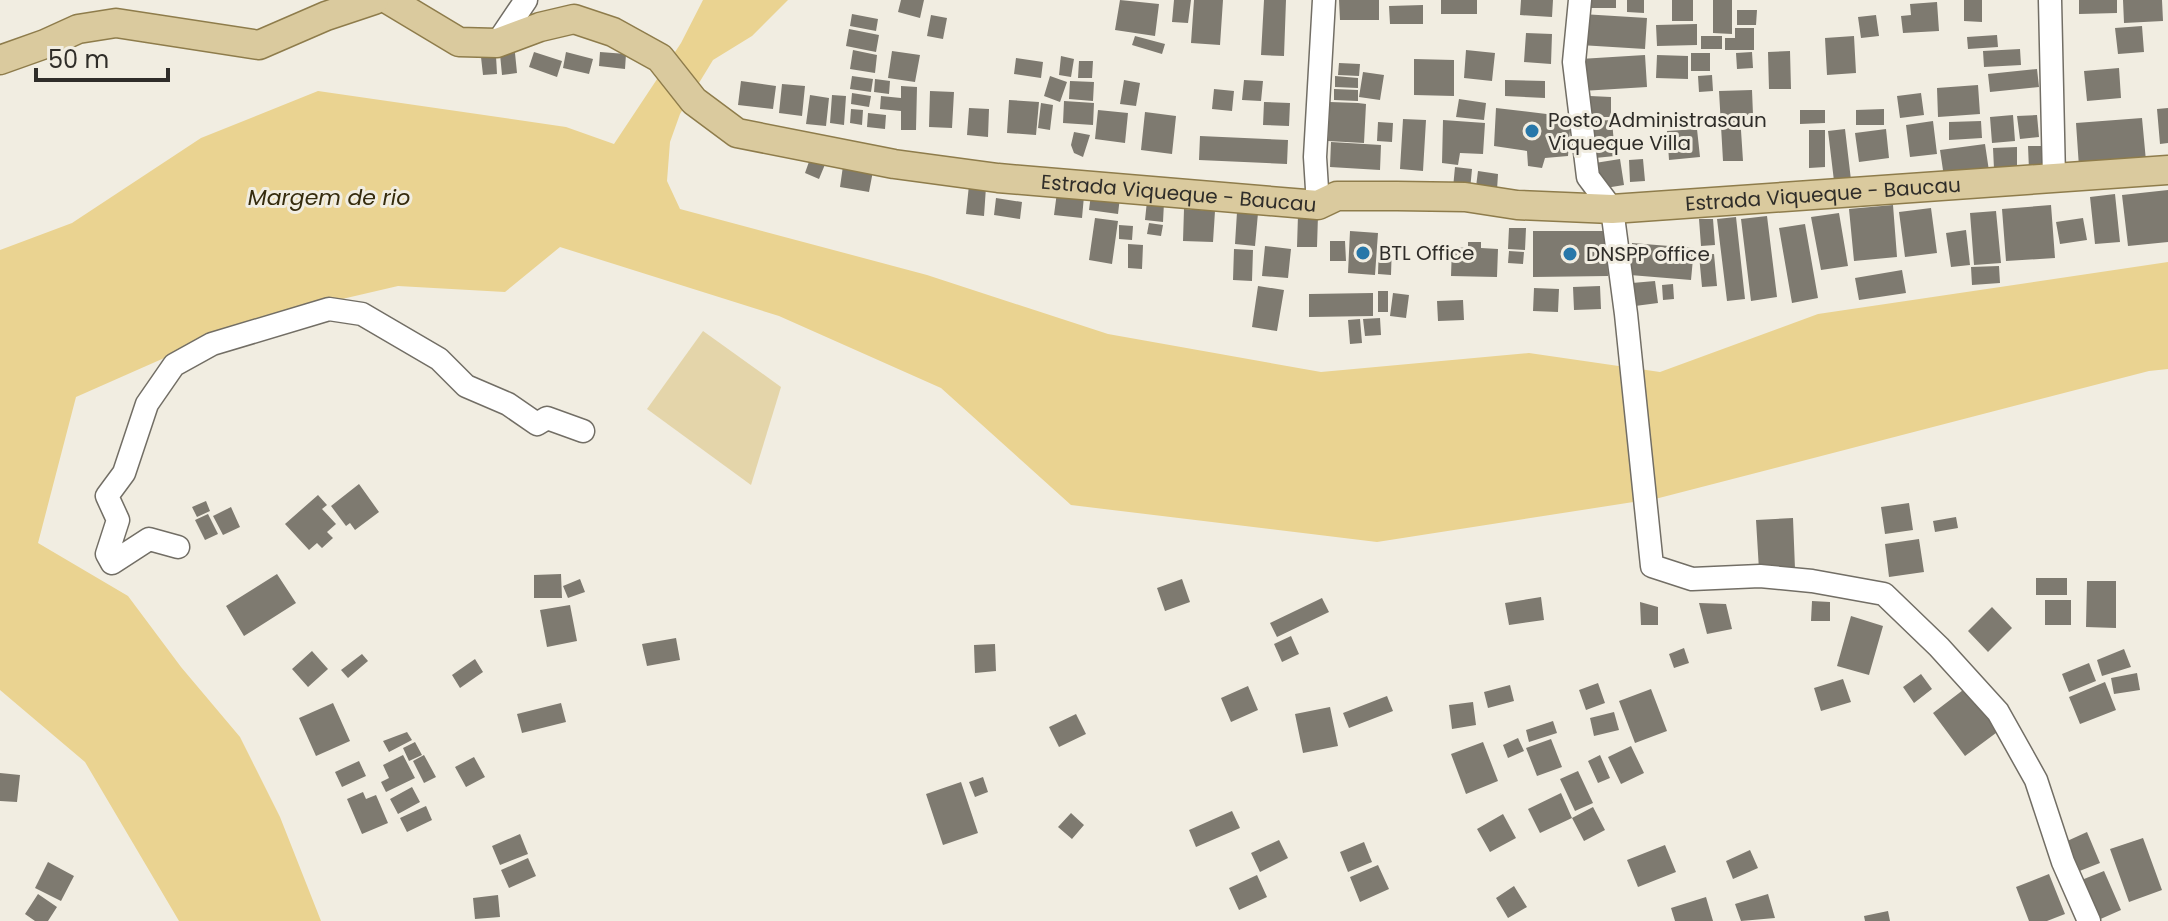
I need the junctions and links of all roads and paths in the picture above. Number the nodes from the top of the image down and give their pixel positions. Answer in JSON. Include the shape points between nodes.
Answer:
{"nodes":[{"id":1,"x":374,"y":0,"type":"edge"},
{"id":2,"x":389,"y":0,"type":"edge"},
{"id":3,"x":526,"y":0,"type":"edge"},
{"id":4,"x":1324,"y":0,"type":"edge"},
{"id":5,"x":1580,"y":0,"type":"edge"},
{"id":6,"x":2050,"y":0,"type":"edge"},
{"id":7,"x":497,"y":43,"type":"junction"},
{"id":8,"x":0,"y":60,"type":"edge"},
{"id":9,"x":2168,"y":170,"type":"edge"},
{"id":10,"x":2054,"y":178,"type":"junction"},
{"id":11,"x":1318,"y":205,"type":"junction"},
{"id":12,"x":1612,"y":209,"type":"junction"},
{"id":13,"x":583,"y":431,"type":"dead end"},
{"id":14,"x":178,"y":547,"type":"dead end"},
{"id":15,"x":2089,"y":921,"type":"edge"}],
"edges":[{"from":1,"to":8,"type":"main road","via":[[259,45],[116,23],[78,29]]},
{"from":2,"to":7,"type":"main road","name":"Estrada Viqueque - Baucau","via":[[459,42]]},
{"from":3,"to":7,"type":"street"},
{"from":4,"to":11,"type":"street","via":[[1315,157]]},
{"from":5,"to":12,"type":"street","via":[[1574,62],[1588,177]]},
{"from":6,"to":10,"type":"street"},
{"from":7,"to":11,"type":"main road","name":"Estrada Viqueque - Baucau","via":[[574,19],[613,32],[660,58],[694,101],[737,133],[894,164]]},
{"from":9,"to":10,"type":"main road","name":"Estrada Viqueque - Baucau"},
{"from":10,"to":12,"type":"main road","name":"Estrada Viqueque - Baucau"},
{"from":11,"to":12,"type":"main road","name":"Estrada Viqueque - Baucau","via":[[1337,196],[1397,196]]},
{"from":12,"to":15,"type":"street","via":[[1652,566],[1692,579],[1760,576],[1884,594],[1998,712],[2036,780]]},
{"from":13,"to":14,"type":"street","via":[[547,418],[537,424],[466,386],[439,359],[362,314],[329,309],[212,344],[174,365],[147,404],[124,473],[107,496],[118,520],[107,554],[112,563],[149,539]]}]}
